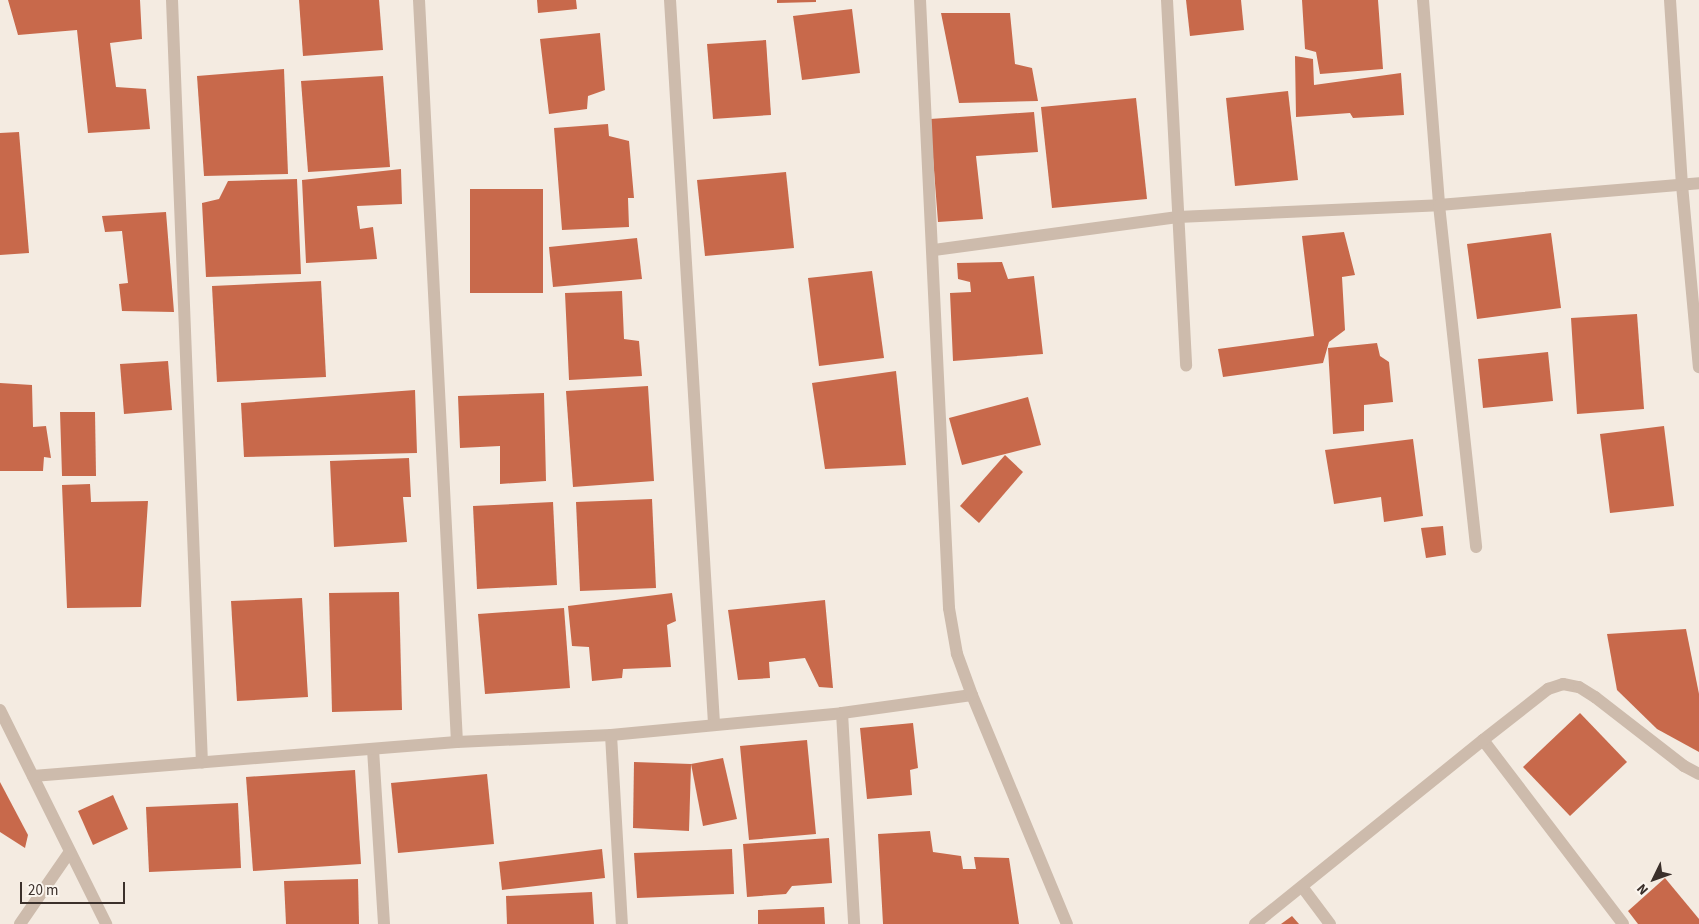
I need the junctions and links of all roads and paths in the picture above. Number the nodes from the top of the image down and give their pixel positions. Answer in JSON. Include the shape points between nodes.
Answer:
{"nodes":[{"id":1,"x":172,"y":0,"type":"edge"},
{"id":2,"x":419,"y":0,"type":"edge"},
{"id":3,"x":670,"y":0,"type":"edge"},
{"id":4,"x":920,"y":0,"type":"edge"},
{"id":5,"x":1167,"y":0,"type":"edge"},
{"id":6,"x":1423,"y":0,"type":"edge"},
{"id":7,"x":1670,"y":0,"type":"edge"},
{"id":8,"x":1699,"y":183,"type":"edge"},
{"id":9,"x":1682,"y":185,"type":"junction"},
{"id":10,"x":1439,"y":205,"type":"junction"},
{"id":11,"x":1178,"y":217,"type":"junction"},
{"id":12,"x":934,"y":250,"type":"junction"},
{"id":13,"x":1186,"y":366,"type":"dead end"},
{"id":14,"x":1699,"y":367,"type":"edge"},
{"id":15,"x":1476,"y":547,"type":"dead end"},
{"id":16,"x":972,"y":695,"type":"junction"},
{"id":17,"x":0,"y":710,"type":"edge"},
{"id":18,"x":842,"y":713,"type":"junction"},
{"id":19,"x":714,"y":723,"type":"junction"},
{"id":20,"x":611,"y":735,"type":"junction"},
{"id":21,"x":1483,"y":740,"type":"junction"},
{"id":22,"x":457,"y":742,"type":"junction"},
{"id":23,"x":373,"y":749,"type":"junction"},
{"id":24,"x":202,"y":762,"type":"junction"},
{"id":25,"x":1699,"y":774,"type":"edge"},
{"id":26,"x":33,"y":776,"type":"junction"},
{"id":27,"x":69,"y":853,"type":"junction"},
{"id":28,"x":1302,"y":888,"type":"junction"},
{"id":29,"x":20,"y":924,"type":"edge"},
{"id":30,"x":106,"y":924,"type":"edge"},
{"id":31,"x":384,"y":924,"type":"edge"},
{"id":32,"x":622,"y":924,"type":"edge"},
{"id":33,"x":854,"y":924,"type":"edge"},
{"id":34,"x":1067,"y":924,"type":"edge"},
{"id":35,"x":1255,"y":924,"type":"edge"},
{"id":36,"x":1330,"y":924,"type":"edge"},
{"id":37,"x":1623,"y":924,"type":"edge"}],
"edges":[{"from":1,"to":24,"type":"street"},
{"from":2,"to":22,"type":"street"},
{"from":3,"to":19,"type":"street"},
{"from":4,"to":12,"type":"street"},
{"from":5,"to":11,"type":"street"},
{"from":6,"to":10,"type":"street"},
{"from":7,"to":9,"type":"street"},
{"from":8,"to":9,"type":"street"},
{"from":9,"to":10,"type":"street"},
{"from":9,"to":14,"type":"street"},
{"from":10,"to":11,"type":"street"},
{"from":10,"to":15,"type":"street"},
{"from":11,"to":12,"type":"street"},
{"from":11,"to":13,"type":"street"},
{"from":12,"to":16,"type":"street","via":[[949,608],[957,654]]},
{"from":16,"to":18,"type":"street"},
{"from":16,"to":34,"type":"street"},
{"from":17,"to":26,"type":"street"},
{"from":18,"to":19,"type":"street"},
{"from":18,"to":33,"type":"street"},
{"from":19,"to":20,"type":"street"},
{"from":20,"to":22,"type":"street"},
{"from":20,"to":32,"type":"street"},
{"from":21,"to":25,"type":"street","via":[[1548,689],[1563,684],[1595,697]]},
{"from":21,"to":28,"type":"street"},
{"from":21,"to":37,"type":"street"},
{"from":22,"to":23,"type":"street"},
{"from":23,"to":24,"type":"street"},
{"from":23,"to":31,"type":"street"},
{"from":24,"to":26,"type":"street"},
{"from":26,"to":27,"type":"street"},
{"from":27,"to":29,"type":"street"},
{"from":27,"to":30,"type":"street"},
{"from":28,"to":35,"type":"street"},
{"from":28,"to":36,"type":"street"}]}
